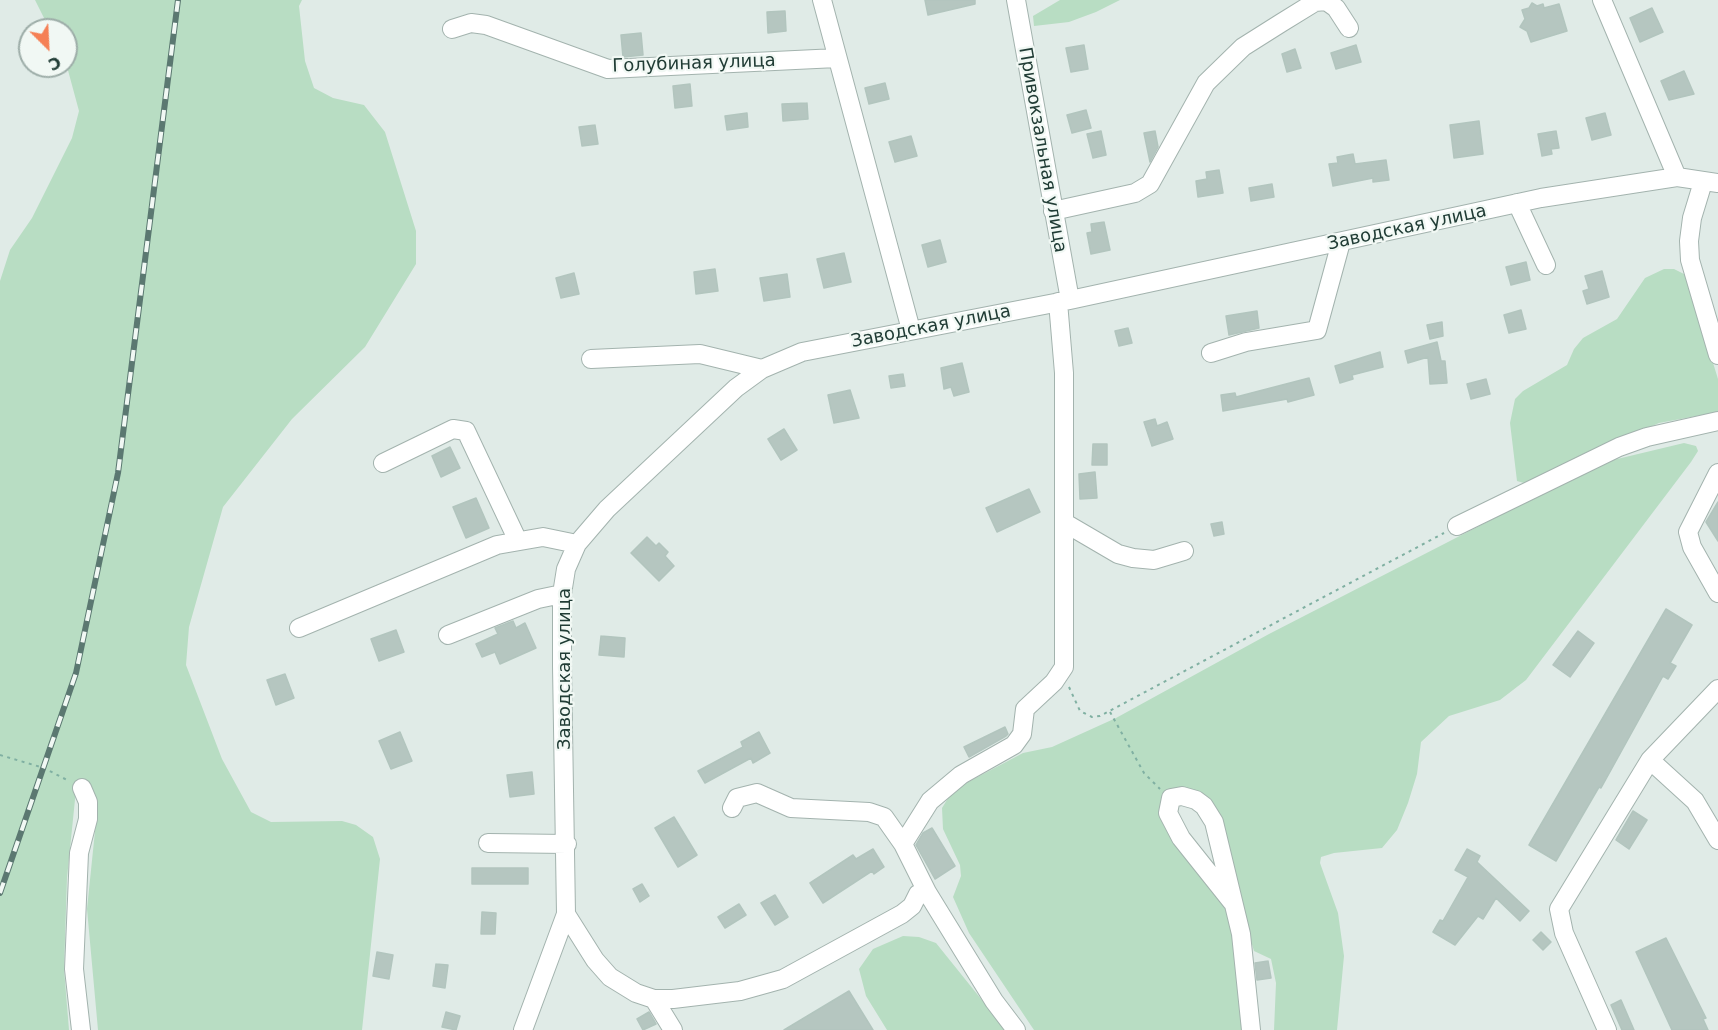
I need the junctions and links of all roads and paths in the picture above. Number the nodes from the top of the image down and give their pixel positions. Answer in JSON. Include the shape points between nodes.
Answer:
{"nodes":[{"id":1,"x":822,"y":0,"type":"edge"},
{"id":2,"x":1602,"y":0,"type":"edge"},
{"id":3,"x":1021,"y":2,"type":"edge"},
{"id":4,"x":1299,"y":5,"type":"edge"},
{"id":5,"x":1349,"y":27,"type":"dead end"},
{"id":6,"x":452,"y":29,"type":"dead end"},
{"id":7,"x":837,"y":58,"type":"junction"},
{"id":8,"x":1677,"y":177,"type":"junction"},
{"id":9,"x":1710,"y":182,"type":"edge"},
{"id":10,"x":1517,"y":203,"type":"junction"},
{"id":11,"x":1053,"y":211,"type":"junction"},
{"id":12,"x":1341,"y":242,"type":"junction"},
{"id":13,"x":1546,"y":265,"type":"dead end"},
{"id":14,"x":1064,"y":301,"type":"junction"},
{"id":15,"x":910,"y":330,"type":"junction"},
{"id":16,"x":1211,"y":353,"type":"dead end"},
{"id":17,"x":1718,"y":355,"type":"edge"},
{"id":18,"x":591,"y":359,"type":"dead end"},
{"id":19,"x":762,"y":369,"type":"junction"},
{"id":20,"x":1718,"y":421,"type":"edge"},
{"id":21,"x":383,"y":463,"type":"dead end"},
{"id":22,"x":1718,"y":473,"type":"edge"},
{"id":23,"x":1065,"y":523,"type":"junction"},
{"id":24,"x":1457,"y":525,"type":"joint"},
{"id":25,"x":517,"y":539,"type":"junction"},
{"id":26,"x":576,"y":544,"type":"junction"},
{"id":27,"x":1184,"y":551,"type":"dead end"},
{"id":28,"x":1718,"y":593,"type":"edge"},
{"id":29,"x":562,"y":594,"type":"junction"},
{"id":30,"x":299,"y":628,"type":"dead end"},
{"id":31,"x":448,"y":635,"type":"dead end"},
{"id":32,"x":1064,"y":667,"type":"junction"},
{"id":33,"x":1718,"y":689,"type":"edge"},
{"id":34,"x":1110,"y":712,"type":"junction"},
{"id":35,"x":0,"y":755,"type":"edge"},
{"id":36,"x":1650,"y":760,"type":"junction"},
{"id":37,"x":82,"y":788,"type":"joint"},
{"id":38,"x":1170,"y":798,"type":"junction"},
{"id":39,"x":732,"y":808,"type":"dead end"},
{"id":40,"x":1718,"y":840,"type":"edge"},
{"id":41,"x":488,"y":843,"type":"dead end"},
{"id":42,"x":567,"y":844,"type":"junction"},
{"id":43,"x":903,"y":844,"type":"junction"},
{"id":44,"x":927,"y":892,"type":"junction"},
{"id":45,"x":1232,"y":902,"type":"junction"},
{"id":46,"x":566,"y":914,"type":"junction"},
{"id":47,"x":654,"y":999,"type":"junction"},
{"id":48,"x":81,"y":1030,"type":"edge"},
{"id":49,"x":523,"y":1030,"type":"edge"},
{"id":50,"x":673,"y":1030,"type":"edge"},
{"id":51,"x":1016,"y":1030,"type":"edge"},
{"id":52,"x":1251,"y":1030,"type":"edge"},
{"id":53,"x":1607,"y":1030,"type":"edge"}],
"edges":[{"from":1,"to":7,"type":"street"},
{"from":2,"to":8,"type":"street"},
{"from":3,"to":11,"type":"street","name":"Привокзальная улица"},
{"from":4,"to":5,"type":"street","via":[[1326,1]]},
{"from":4,"to":11,"type":"street","via":[[1243,47],[1206,83],[1150,184],[1135,193]]},
{"from":6,"to":7,"type":"street","name":"Голубиная улица","via":[[471,23],[486,25],[608,69]]},
{"from":7,"to":15,"type":"street"},
{"from":8,"to":9,"type":"street","name":"Заводская улица"},
{"from":8,"to":10,"type":"street","name":"Заводская улица"},
{"from":9,"to":17,"type":"street","via":[[1692,218],[1690,260]]},
{"from":10,"to":12,"type":"street","name":"Заводская улица"},
{"from":10,"to":13,"type":"street"},
{"from":11,"to":14,"type":"street","name":"Привокзальная улица"},
{"from":12,"to":14,"type":"street","name":"Заводская улица"},
{"from":12,"to":16,"type":"street","via":[[1317,330],[1246,342]]},
{"from":14,"to":15,"type":"street","name":"Заводская улица"},
{"from":14,"to":23,"type":"street","name":"Привокзальная улица"},
{"from":15,"to":19,"type":"street","name":"Заводская улица","via":[[802,352]]},
{"from":18,"to":19,"type":"street","via":[[700,354]]},
{"from":19,"to":26,"type":"street","name":"Заводская улица","via":[[736,388],[607,509]]},
{"from":20,"to":24,"type":"street","via":[[1619,447]]},
{"from":21,"to":25,"type":"street","via":[[453,429],[466,431]]},
{"from":22,"to":28,"type":"street","via":[[1688,532],[1692,547]]},
{"from":23,"to":27,"type":"street","via":[[1118,554],[1133,558],[1154,560]]},
{"from":23,"to":32,"type":"street","name":"Привокзальная улица"},
{"from":24,"to":34,"type":"path"},
{"from":25,"to":26,"type":"street","via":[[556,538]]},
{"from":25,"to":30,"type":"street"},
{"from":26,"to":29,"type":"street","name":"Заводская улица"},
{"from":29,"to":31,"type":"street","via":[[538,599]]},
{"from":29,"to":42,"type":"street","name":"Заводская улица"},
{"from":32,"to":34,"type":"path","via":[[1072,700],[1080,711],[1092,717]]},
{"from":32,"to":43,"type":"street","via":[[1025,710],[1022,734],[1014,745],[961,775],[930,801]]},
{"from":33,"to":36,"type":"street"},
{"from":34,"to":38,"type":"path","via":[[1143,772]]},
{"from":35,"to":37,"type":"path","via":[[44,768]]},
{"from":36,"to":40,"type":"street","via":[[1695,801]]},
{"from":36,"to":53,"type":"street","via":[[1559,909],[1564,933]]},
{"from":37,"to":48,"type":"street","via":[[88,802],[88,819],[79,853],[74,969]]},
{"from":38,"to":45,"type":"street","via":[[1168,813],[1181,838]]},
{"from":38,"to":45,"type":"street","via":[[1189,796],[1210,815],[1219,838]]},
{"from":39,"to":43,"type":"street","via":[[737,798],[757,794],[791,807],[869,812],[884,817]]},
{"from":41,"to":42,"type":"street"},
{"from":42,"to":46,"type":"street","name":"Заводская улица"},
{"from":43,"to":44,"type":"street"},
{"from":44,"to":47,"type":"street","via":[[918,894],[903,914],[783,979],[740,991]]},
{"from":44,"to":51,"type":"street"},
{"from":45,"to":52,"type":"street","via":[[1243,945]]},
{"from":46,"to":47,"type":"street","via":[[610,977]]},
{"from":46,"to":49,"type":"street"},
{"from":47,"to":50,"type":"street"}]}
